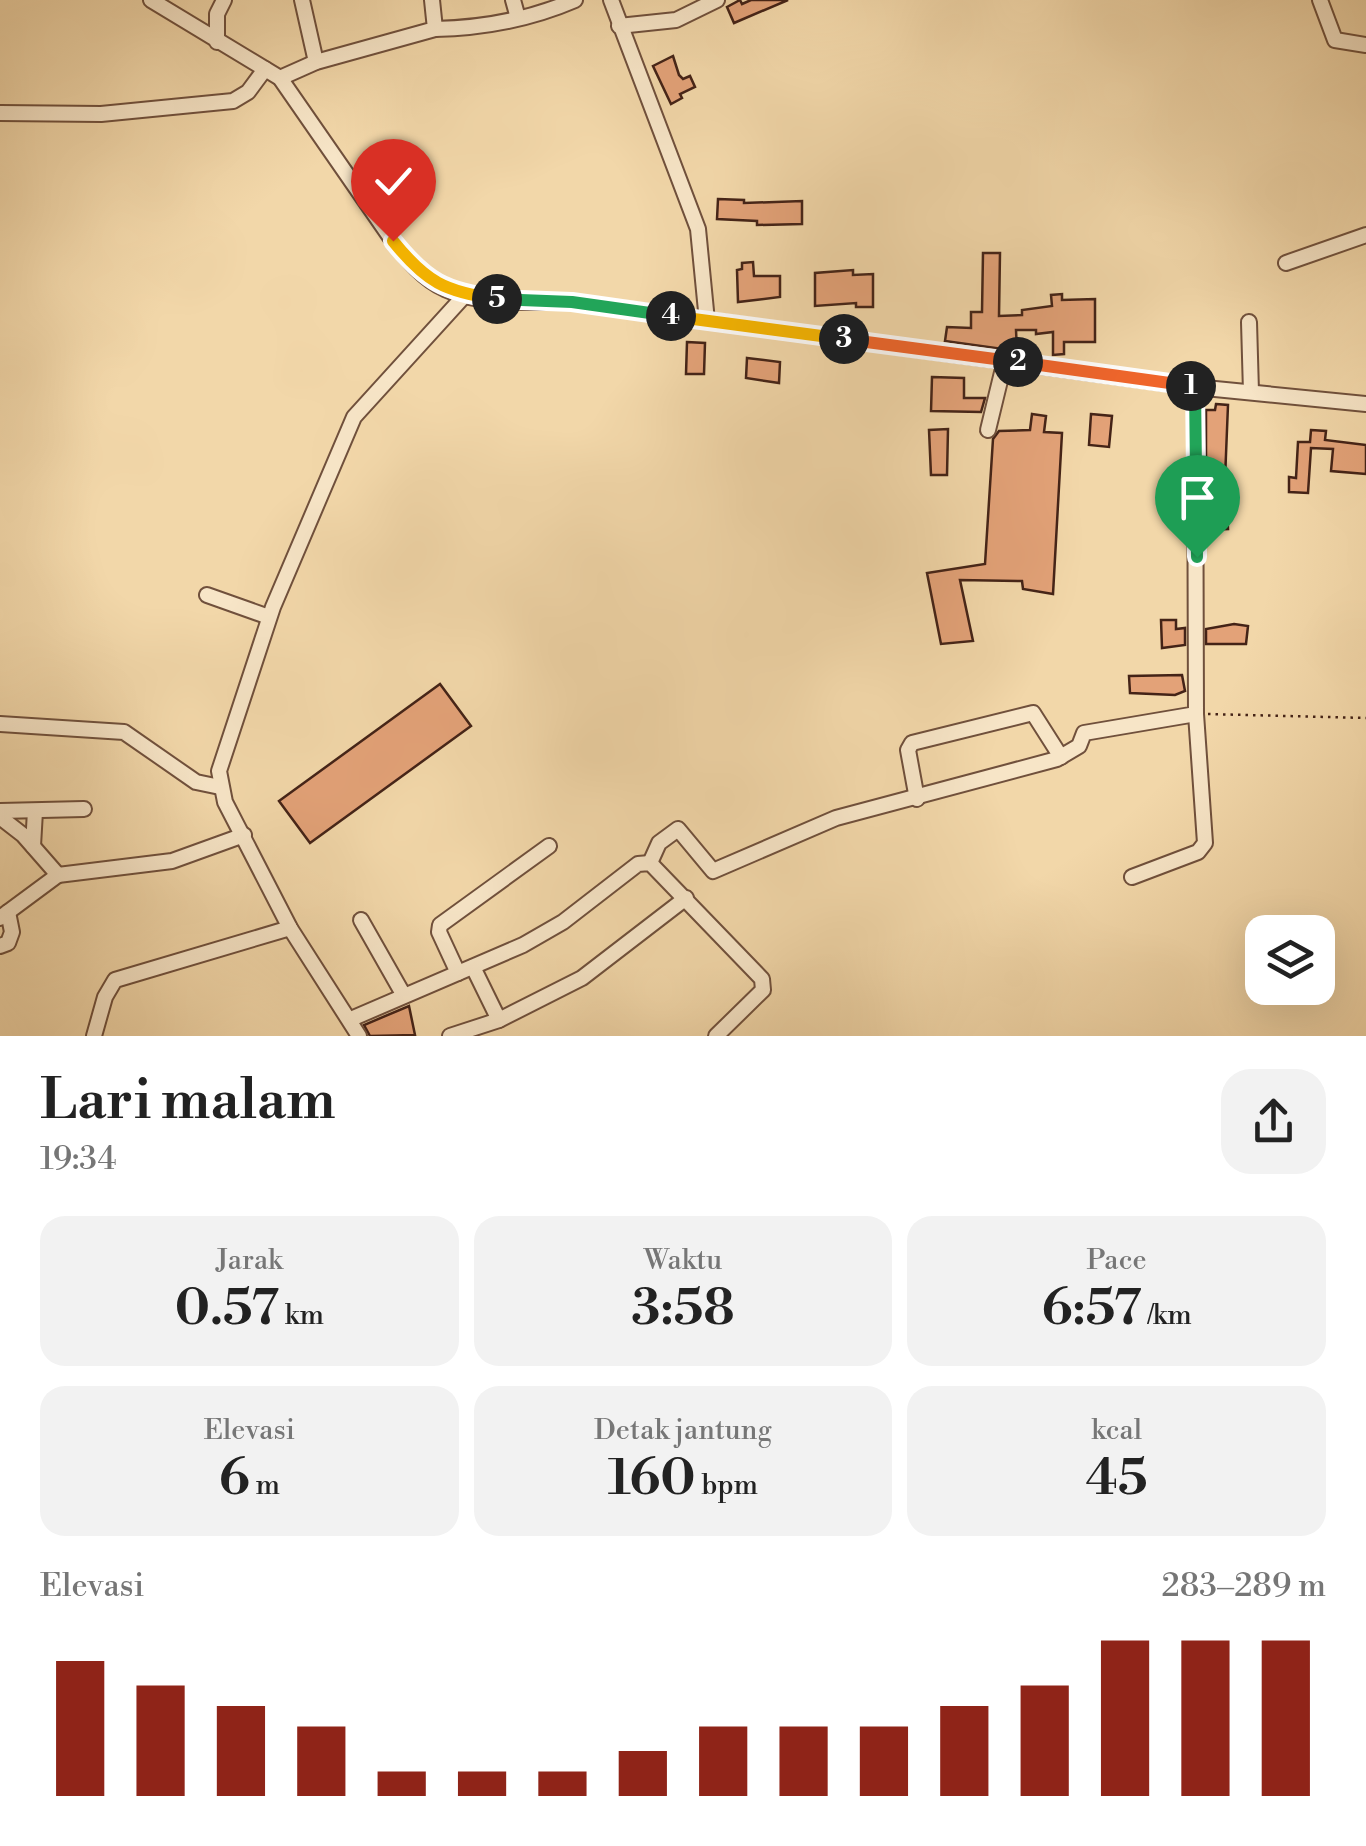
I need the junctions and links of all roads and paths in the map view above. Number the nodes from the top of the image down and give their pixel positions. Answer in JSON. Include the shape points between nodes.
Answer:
{"nodes":[{"id":1,"x":151,"y":0,"type":"edge"},
{"id":2,"x":224,"y":0,"type":"edge"},
{"id":3,"x":302,"y":0,"type":"edge"},
{"id":4,"x":432,"y":0,"type":"edge"},
{"id":5,"x":513,"y":0,"type":"edge"},
{"id":6,"x":575,"y":0,"type":"edge"},
{"id":7,"x":611,"y":0,"type":"edge"},
{"id":8,"x":718,"y":0,"type":"edge"},
{"id":9,"x":1320,"y":0,"type":"edge"},
{"id":10,"x":518,"y":18,"type":"junction"},
{"id":11,"x":620,"y":26,"type":"junction"},
{"id":12,"x":435,"y":29,"type":"junction"},
{"id":13,"x":217,"y":42,"type":"junction"},
{"id":14,"x":1366,"y":45,"type":"edge"},
{"id":15,"x":316,"y":62,"type":"junction"},
{"id":16,"x":265,"y":69,"type":"junction"},
{"id":17,"x":280,"y":78,"type":"junction"},
{"id":18,"x":0,"y":113,"type":"edge"},
{"id":19,"x":1366,"y":235,"type":"edge"},
{"id":20,"x":1286,"y":263,"type":"dead end"},
{"id":21,"x":465,"y":294,"type":"junction"},
{"id":22,"x":707,"y":321,"type":"junction"},
{"id":23,"x":1249,"y":322,"type":"dead end"},
{"id":24,"x":1004,"y":360,"type":"junction"},
{"id":25,"x":1195,"y":386,"type":"junction"},
{"id":26,"x":1251,"y":392,"type":"junction"},
{"id":27,"x":1366,"y":404,"type":"edge"},
{"id":28,"x":988,"y":430,"type":"dead end"},
{"id":29,"x":207,"y":596,"type":"dead end"},
{"id":30,"x":269,"y":617,"type":"junction"},
{"id":31,"x":1196,"y":714,"type":"junction"},
{"id":32,"x":1366,"y":718,"type":"edge"},
{"id":33,"x":0,"y":724,"type":"edge"},
{"id":34,"x":1061,"y":757,"type":"junction"},
{"id":35,"x":220,"y":787,"type":"junction"},
{"id":36,"x":917,"y":798,"type":"junction"},
{"id":37,"x":84,"y":809,"type":"dead end"},
{"id":38,"x":35,"y":811,"type":"junction"},
{"id":39,"x":0,"y":814,"type":"edge"},
{"id":40,"x":244,"y":834,"type":"junction"},
{"id":41,"x":33,"y":846,"type":"junction"},
{"id":42,"x":549,"y":846,"type":"dead end"},
{"id":43,"x":650,"y":863,"type":"junction"},
{"id":44,"x":58,"y":875,"type":"junction"},
{"id":45,"x":1132,"y":877,"type":"dead end"},
{"id":46,"x":686,"y":898,"type":"junction"},
{"id":47,"x":4,"y":915,"type":"edge"},
{"id":48,"x":361,"y":920,"type":"dead end"},
{"id":49,"x":290,"y":928,"type":"junction"},
{"id":50,"x":0,"y":946,"type":"edge"},
{"id":51,"x":474,"y":967,"type":"junction"},
{"id":52,"x":458,"y":973,"type":"junction"},
{"id":53,"x":403,"y":994,"type":"junction"},
{"id":54,"x":351,"y":1019,"type":"junction"},
{"id":55,"x":498,"y":1020,"type":"junction"},
{"id":56,"x":94,"y":1036,"type":"edge"},
{"id":57,"x":358,"y":1036,"type":"edge"},
{"id":58,"x":450,"y":1036,"type":"edge"},
{"id":59,"x":716,"y":1036,"type":"edge"}],
"edges":[{"from":1,"to":13,"type":"street"},
{"from":2,"to":13,"type":"street"},
{"from":3,"to":15,"type":"street"},
{"from":4,"to":12,"type":"street"},
{"from":5,"to":10,"type":"street"},
{"from":6,"to":10,"type":"street"},
{"from":7,"to":11,"type":"street"},
{"from":8,"to":11,"type":"street","via":[[676,20]]},
{"from":9,"to":14,"type":"street","via":[[1334,40]]},
{"from":10,"to":12,"type":"street"},
{"from":11,"to":22,"type":"street","via":[[698,229]]},
{"from":12,"to":15,"type":"street"},
{"from":13,"to":16,"type":"street"},
{"from":15,"to":17,"type":"street"},
{"from":16,"to":17,"type":"street"},
{"from":16,"to":18,"type":"street","via":[[234,100],[101,114]]},
{"from":17,"to":21,"type":"street","via":[[412,264],[446,290]]},
{"from":19,"to":20,"type":"street"},
{"from":21,"to":22,"type":"street"},
{"from":21,"to":30,"type":"street","via":[[354,417]]},
{"from":22,"to":24,"type":"street"},
{"from":23,"to":26,"type":"street"},
{"from":24,"to":25,"type":"street"},
{"from":24,"to":28,"type":"street"},
{"from":25,"to":26,"type":"street"},
{"from":25,"to":31,"type":"street"},
{"from":26,"to":27,"type":"street"},
{"from":29,"to":30,"type":"street"},
{"from":30,"to":35,"type":"street","via":[[219,771]]},
{"from":31,"to":32,"type":"path"},
{"from":31,"to":34,"type":"street","via":[[1084,733],[1079,746]]},
{"from":31,"to":45,"type":"street","via":[[1206,843]]},
{"from":33,"to":35,"type":"street","via":[[124,732],[196,782]]},
{"from":34,"to":36,"type":"street"},
{"from":34,"to":36,"type":"street","via":[[1032,713],[912,743]]},
{"from":35,"to":40,"type":"street"},
{"from":36,"to":43,"type":"street","via":[[836,818],[713,871],[678,830],[659,844]]},
{"from":37,"to":38,"type":"street"},
{"from":38,"to":39,"type":"street"},
{"from":38,"to":41,"type":"street"},
{"from":39,"to":41,"type":"street"},
{"from":40,"to":44,"type":"street","via":[[172,861]]},
{"from":40,"to":49,"type":"street"},
{"from":41,"to":44,"type":"street"},
{"from":42,"to":52,"type":"street","via":[[440,925]]},
{"from":43,"to":46,"type":"street"},
{"from":43,"to":51,"type":"street","via":[[638,864],[550,930]]},
{"from":44,"to":47,"type":"street"},
{"from":46,"to":55,"type":"street","via":[[582,978]]},
{"from":46,"to":59,"type":"street","via":[[762,980],[763,990]]},
{"from":47,"to":50,"type":"street","via":[[12,932]]},
{"from":48,"to":53,"type":"street"},
{"from":49,"to":54,"type":"street"},
{"from":49,"to":56,"type":"street","via":[[115,980]]},
{"from":51,"to":52,"type":"street"},
{"from":51,"to":55,"type":"street"},
{"from":52,"to":53,"type":"street"},
{"from":53,"to":54,"type":"street"},
{"from":54,"to":57,"type":"street"},
{"from":55,"to":58,"type":"street"}]}
